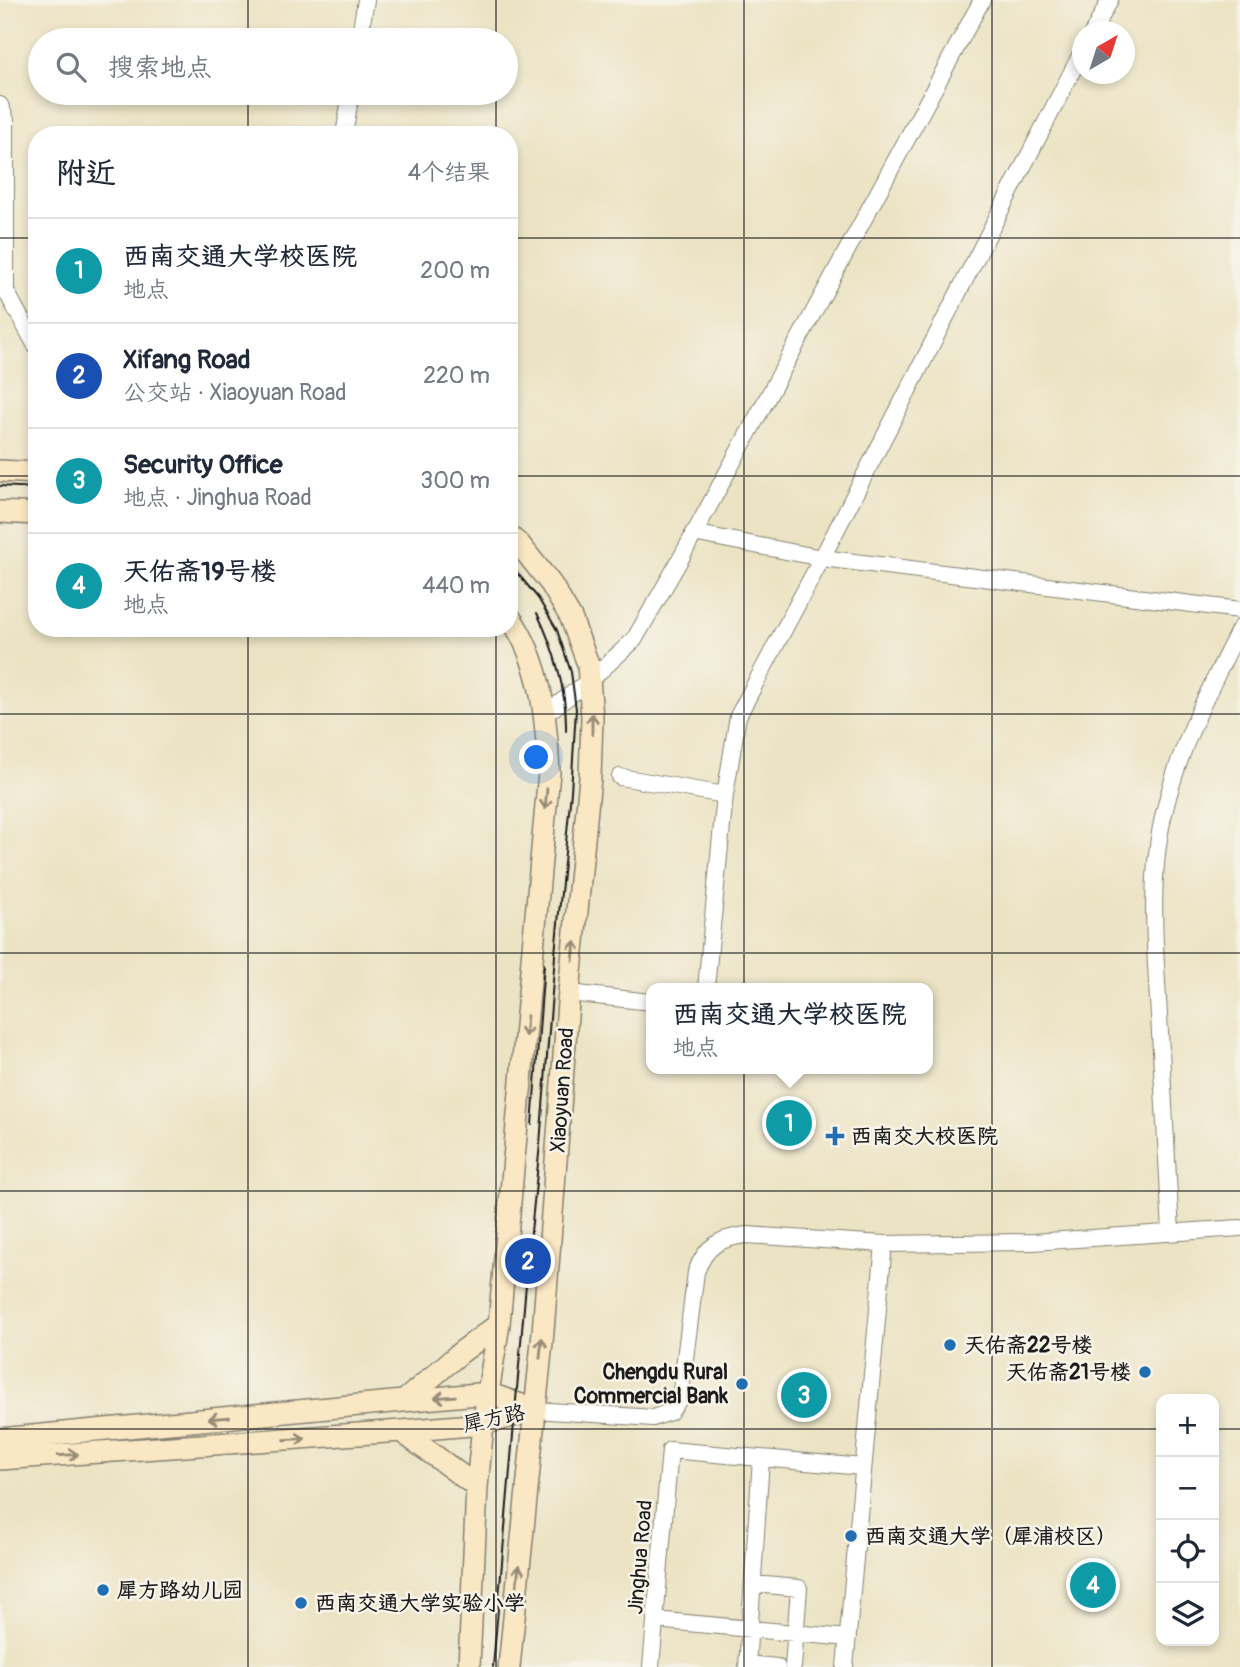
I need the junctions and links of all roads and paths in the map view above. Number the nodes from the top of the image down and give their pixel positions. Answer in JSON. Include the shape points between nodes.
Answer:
{"nodes":[{"id":1,"x":366,"y":0,"type":"edge"},
{"id":2,"x":982,"y":0,"type":"edge"},
{"id":3,"x":1110,"y":0,"type":"edge"},
{"id":4,"x":1099,"y":21,"type":"edge"},
{"id":5,"x":361,"y":28,"type":"edge"},
{"id":6,"x":1072,"y":73,"type":"edge"},
{"id":7,"x":0,"y":105,"type":"edge"},
{"id":8,"x":349,"y":105,"type":"edge"},
{"id":9,"x":346,"y":126,"type":"edge"},
{"id":10,"x":28,"y":331,"type":"edge"},
{"id":11,"x":0,"y":471,"type":"edge"},
{"id":12,"x":28,"y":473,"type":"edge"},
{"id":13,"x":0,"y":512,"type":"edge"},
{"id":14,"x":28,"y":514,"type":"edge"},
{"id":15,"x":693,"y":533,"type":"junction"},
{"id":16,"x":518,"y":543,"type":"edge"},
{"id":17,"x":822,"y":558,"type":"junction"},
{"id":18,"x":1240,"y":610,"type":"edge"},
{"id":19,"x":518,"y":628,"type":"edge"},
{"id":20,"x":1240,"y":628,"type":"edge"},
{"id":21,"x":589,"y":681,"type":"junction"},
{"id":22,"x":545,"y":714,"type":"junction"},
{"id":23,"x":620,"y":776,"type":"dead end"},
{"id":24,"x":725,"y":795,"type":"junction"},
{"id":25,"x":706,"y":983,"type":"edge"},
{"id":26,"x":569,"y":993,"type":"junction"},
{"id":27,"x":646,"y":1001,"type":"edge"},
{"id":28,"x":1240,"y":1228,"type":"edge"},
{"id":29,"x":1171,"y":1233,"type":"junction"},
{"id":30,"x":884,"y":1244,"type":"junction"},
{"id":31,"x":499,"y":1324,"type":"junction"},
{"id":32,"x":488,"y":1393,"type":"junction"},
{"id":33,"x":404,"y":1401,"type":"junction"},
{"id":34,"x":535,"y":1409,"type":"junction"},
{"id":35,"x":483,"y":1424,"type":"junction"},
{"id":36,"x":401,"y":1432,"type":"junction"},
{"id":37,"x":0,"y":1439,"type":"edge"},
{"id":38,"x":0,"y":1459,"type":"edge"},
{"id":39,"x":761,"y":1459,"type":"junction"},
{"id":40,"x":863,"y":1467,"type":"junction"},
{"id":41,"x":477,"y":1487,"type":"junction"},
{"id":42,"x":753,"y":1584,"type":"junction"},
{"id":43,"x":655,"y":1620,"type":"junction"},
{"id":44,"x":750,"y":1628,"type":"junction"},
{"id":45,"x":795,"y":1633,"type":"junction"},
{"id":46,"x":848,"y":1638,"type":"junction"},
{"id":47,"x":747,"y":1666,"type":"edge"},
{"id":48,"x":469,"y":1667,"type":"edge"},
{"id":49,"x":509,"y":1667,"type":"edge"},
{"id":50,"x":651,"y":1667,"type":"edge"},
{"id":51,"x":777,"y":1667,"type":"edge"},
{"id":52,"x":793,"y":1667,"type":"edge"},
{"id":53,"x":845,"y":1667,"type":"edge"}],
"edges":[{"from":1,"to":5,"type":"street"},
{"from":2,"to":15,"type":"street"},
{"from":3,"to":4,"type":"street"},
{"from":6,"to":17,"type":"street"},
{"from":7,"to":10,"type":"street","via":[[6,120],[6,291]]},
{"from":8,"to":9,"type":"street"},
{"from":11,"to":12,"type":"street"},
{"from":13,"to":14,"type":"street"},
{"from":15,"to":17,"type":"street"},
{"from":15,"to":21,"type":"street","via":[[634,640]]},
{"from":16,"to":21,"type":"street","name":"Xiaoyuan Road","via":[[571,618],[588,664]]},
{"from":17,"to":18,"type":"street"},
{"from":17,"to":24,"type":"street","via":[[738,716]]},
{"from":19,"to":22,"type":"street","name":"Xiaoyuan Road","via":[[536,670]]},
{"from":20,"to":29,"type":"street","via":[[1183,751],[1158,850],[1155,942]]},
{"from":21,"to":22,"type":"street"},
{"from":26,"to":21,"type":"street","name":"Xiaoyuan Road","one_way":true,"via":[[590,778]]},
{"from":22,"to":31,"type":"street","name":"Xiaoyuan Road","one_way":true,"via":[[549,772]]},
{"from":23,"to":24,"type":"street"},
{"from":24,"to":25,"type":"street"},
{"from":26,"to":27,"type":"street"},
{"from":34,"to":26,"type":"street","name":"Xiaoyuan Road","one_way":true},
{"from":28,"to":29,"type":"street"},
{"from":29,"to":30,"type":"street","via":[[1032,1242]]},
{"from":30,"to":34,"type":"street","via":[[747,1235],[720,1240],[702,1258],[696,1272],[680,1398],[670,1412],[653,1418]]},
{"from":30,"to":40,"type":"street"},
{"from":31,"to":32,"type":"street","name":"Xiaoyuan Road"},
{"from":31,"to":33,"type":"street"},
{"from":32,"to":33,"type":"street","name":"犀方路","one_way":true},
{"from":32,"to":34,"type":"street","name":"犀方路"},
{"from":32,"to":35,"type":"street","name":"Xiaoyuan Road"},
{"from":33,"to":37,"type":"street","name":"犀方路","one_way":true},
{"from":34,"to":35,"type":"street","name":"犀方路"},
{"from":49,"to":34,"type":"street","name":"Xiaoyuan Road","one_way":true},
{"from":35,"to":36,"type":"street","name":"犀方路"},
{"from":35,"to":41,"type":"street","name":"Xiaoyuan Road"},
{"from":38,"to":36,"type":"street","name":"犀方路","one_way":true},
{"from":36,"to":41,"type":"street"},
{"from":39,"to":40,"type":"street"},
{"from":39,"to":42,"type":"street"},
{"from":39,"to":43,"type":"street","name":"Jinghua Road","via":[[670,1450]]},
{"from":40,"to":46,"type":"street"},
{"from":41,"to":48,"type":"street","name":"Xiaoyuan Road"},
{"from":42,"to":44,"type":"street"},
{"from":42,"to":45,"type":"street","via":[[799,1588]]},
{"from":43,"to":44,"type":"street"},
{"from":43,"to":50,"type":"street","name":"Jinghua Road"},
{"from":44,"to":45,"type":"street"},
{"from":44,"to":47,"type":"street"},
{"from":45,"to":46,"type":"street"},
{"from":45,"to":52,"type":"street"},
{"from":46,"to":53,"type":"street"},
{"from":47,"to":51,"type":"street"}]}
